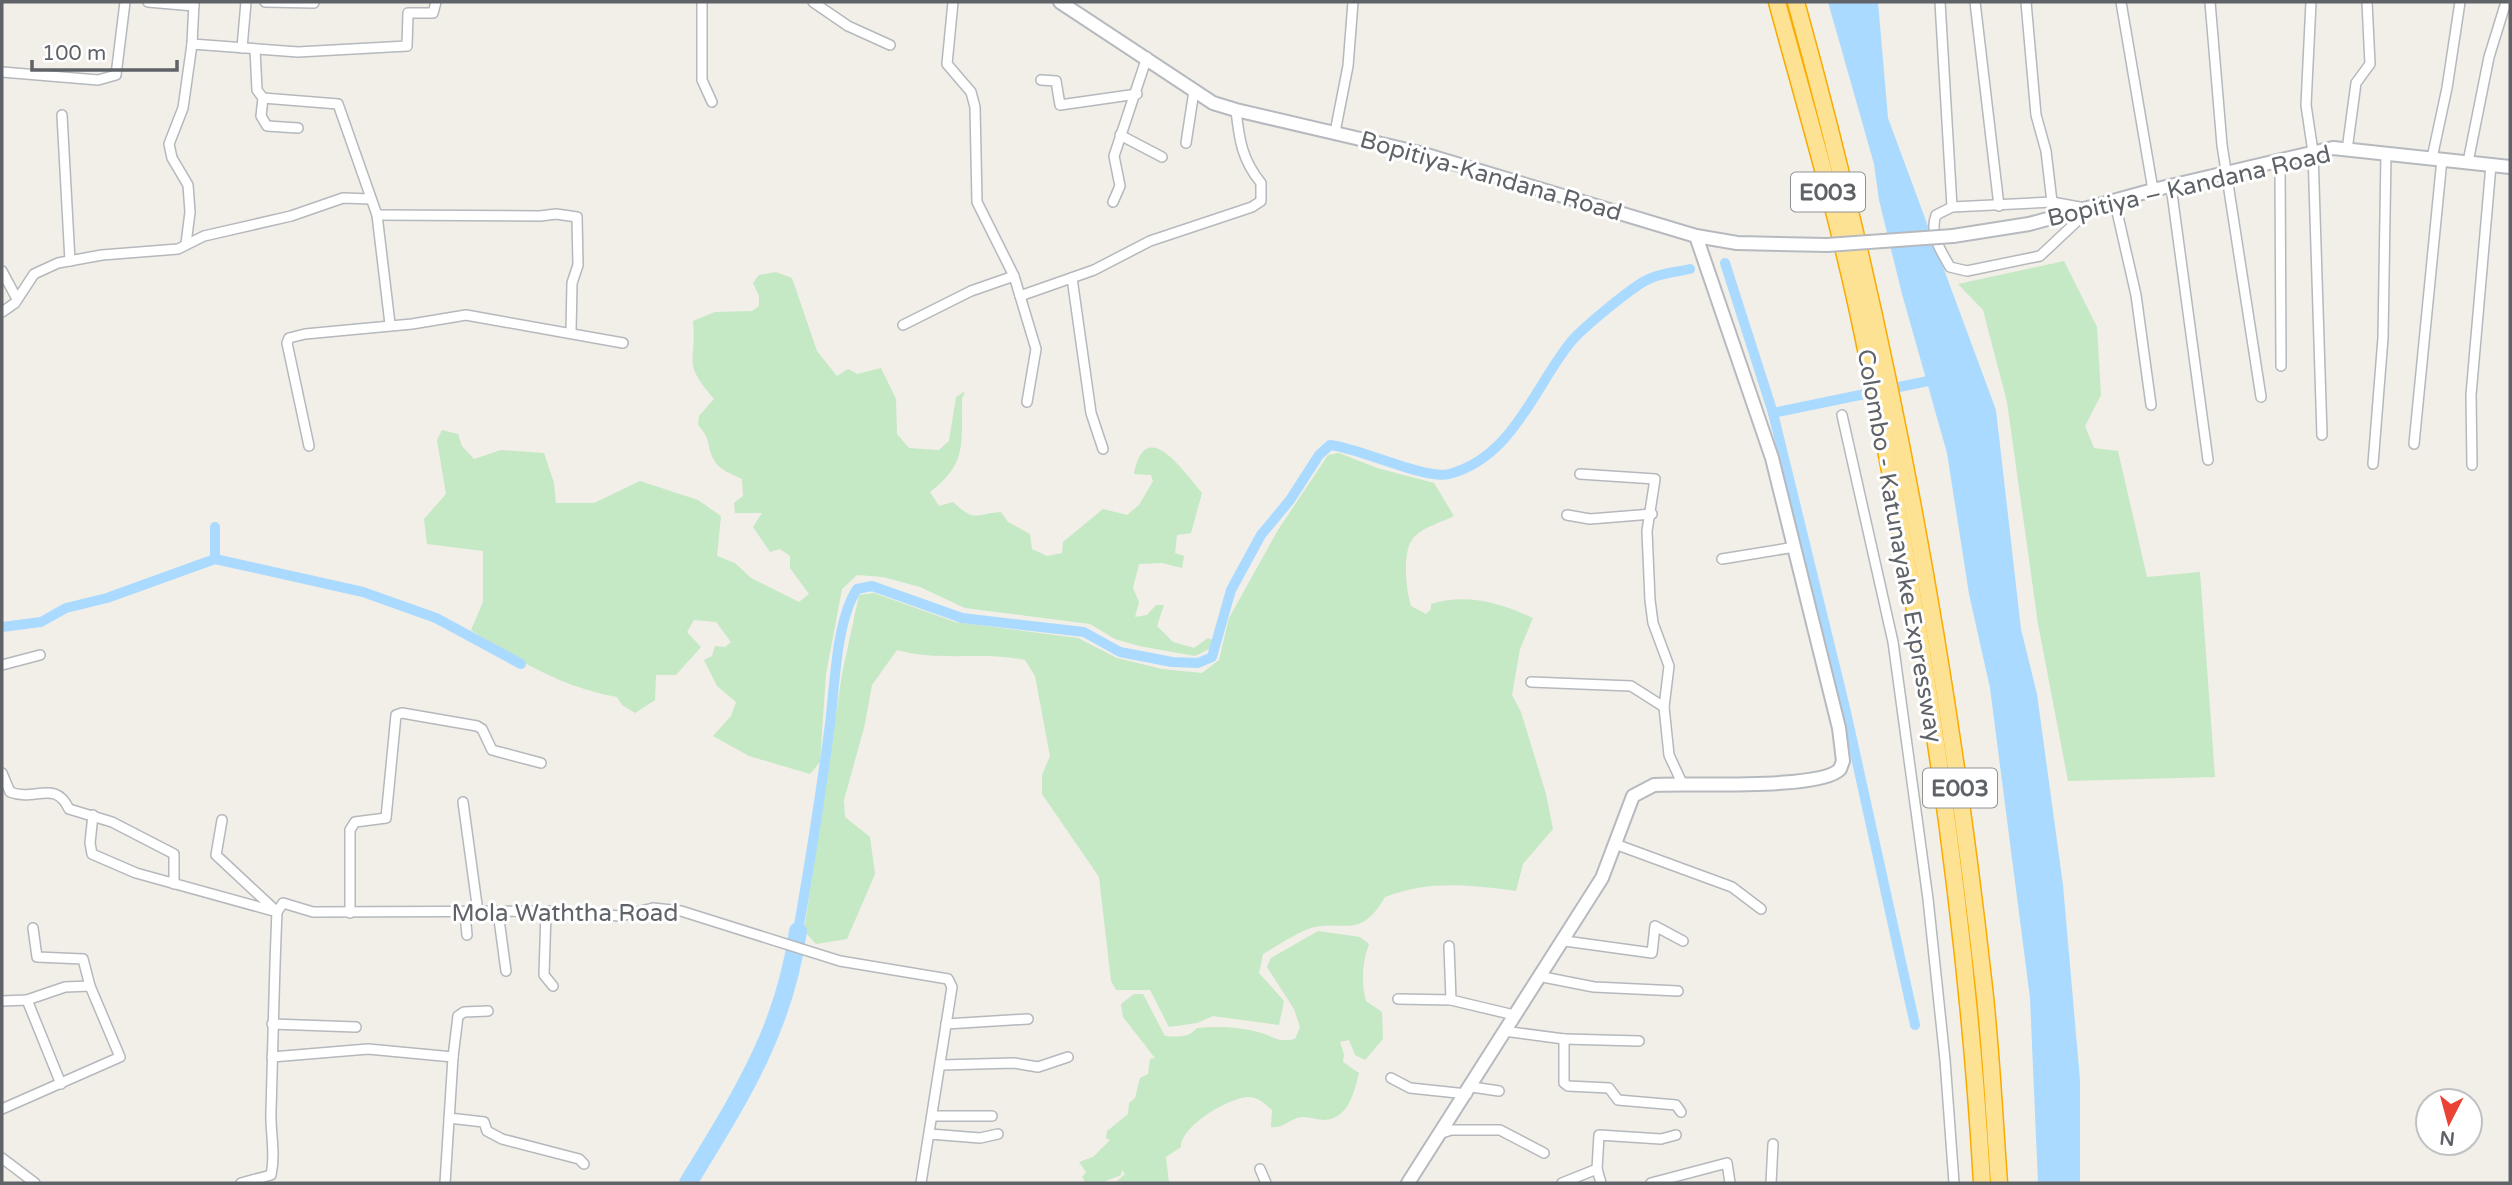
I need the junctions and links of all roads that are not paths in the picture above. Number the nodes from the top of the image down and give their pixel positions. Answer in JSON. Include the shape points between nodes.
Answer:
{"nodes":[{"id":1,"x":125,"y":2,"type":"edge"},
{"id":2,"x":148,"y":2,"type":"edge"},
{"id":3,"x":246,"y":2,"type":"edge"},
{"id":4,"x":265,"y":2,"type":"edge"},
{"id":5,"x":436,"y":2,"type":"edge"},
{"id":6,"x":702,"y":2,"type":"edge"},
{"id":7,"x":813,"y":2,"type":"edge"},
{"id":8,"x":953,"y":2,"type":"edge"},
{"id":9,"x":1059,"y":2,"type":"edge"},
{"id":10,"x":1353,"y":2,"type":"edge"},
{"id":11,"x":1777,"y":2,"type":"edge"},
{"id":12,"x":1796,"y":2,"type":"edge"},
{"id":13,"x":1940,"y":2,"type":"edge"},
{"id":14,"x":1975,"y":2,"type":"edge"},
{"id":15,"x":2026,"y":2,"type":"edge"},
{"id":16,"x":2121,"y":2,"type":"edge"},
{"id":17,"x":2210,"y":2,"type":"edge"},
{"id":18,"x":2311,"y":2,"type":"edge"},
{"id":19,"x":2367,"y":2,"type":"edge"},
{"id":20,"x":2460,"y":2,"type":"edge"},
{"id":21,"x":2506,"y":2,"type":"edge"},
{"id":22,"x":314,"y":3,"type":"edge"},
{"id":23,"x":194,"y":4,"type":"edge"},
{"id":24,"x":192,"y":44,"type":"junction"},
{"id":25,"x":890,"y":46,"type":"dead end"},
{"id":26,"x":242,"y":48,"type":"junction"},
{"id":27,"x":255,"y":49,"type":"junction"},
{"id":28,"x":1147,"y":57,"type":"junction"},
{"id":29,"x":2,"y":72,"type":"edge"},
{"id":30,"x":1041,"y":80,"type":"dead end"},
{"id":31,"x":1194,"y":91,"type":"junction"},
{"id":32,"x":1137,"y":94,"type":"junction"},
{"id":33,"x":263,"y":98,"type":"junction"},
{"id":34,"x":712,"y":102,"type":"dead end"},
{"id":35,"x":1236,"y":110,"type":"junction"},
{"id":36,"x":62,"y":115,"type":"dead end"},
{"id":37,"x":298,"y":128,"type":"dead end"},
{"id":38,"x":1335,"y":132,"type":"junction"},
{"id":39,"x":1120,"y":135,"type":"junction"},
{"id":40,"x":1186,"y":144,"type":"dead end"},
{"id":41,"x":2347,"y":150,"type":"junction"},
{"id":42,"x":2313,"y":152,"type":"junction"},
{"id":43,"x":2386,"y":153,"type":"junction"},
{"id":44,"x":1162,"y":157,"type":"dead end"},
{"id":45,"x":2437,"y":159,"type":"junction"},
{"id":46,"x":2280,"y":161,"type":"junction"},
{"id":47,"x":2468,"y":162,"type":"junction"},
{"id":48,"x":2491,"y":164,"type":"junction"},
{"id":49,"x":2510,"y":167,"type":"edge"},
{"id":50,"x":2227,"y":172,"type":"junction"},
{"id":51,"x":2171,"y":186,"type":"junction"},
{"id":52,"x":2153,"y":190,"type":"junction"},
{"id":53,"x":371,"y":199,"type":"junction"},
{"id":54,"x":1113,"y":202,"type":"dead end"},
{"id":55,"x":2052,"y":202,"type":"junction"},
{"id":56,"x":2115,"y":203,"type":"junction"},
{"id":57,"x":1999,"y":206,"type":"junction"},
{"id":58,"x":1952,"y":207,"type":"junction"},
{"id":59,"x":2090,"y":209,"type":"junction"},
{"id":60,"x":377,"y":215,"type":"junction"},
{"id":61,"x":1696,"y":236,"type":"junction"},
{"id":62,"x":1953,"y":236,"type":"joint"},
{"id":63,"x":186,"y":244,"type":"junction"},
{"id":64,"x":70,"y":261,"type":"junction"},
{"id":65,"x":2,"y":271,"type":"edge"},
{"id":66,"x":1014,"y":276,"type":"junction"},
{"id":67,"x":1072,"y":278,"type":"junction"},
{"id":68,"x":1020,"y":296,"type":"junction"},
{"id":69,"x":17,"y":299,"type":"junction"},
{"id":70,"x":2,"y":312,"type":"edge"},
{"id":71,"x":390,"y":324,"type":"junction"},
{"id":72,"x":904,"y":325,"type":"dead end"},
{"id":73,"x":570,"y":332,"type":"junction"},
{"id":74,"x":623,"y":343,"type":"dead end"},
{"id":75,"x":2281,"y":366,"type":"dead end"},
{"id":76,"x":2261,"y":397,"type":"dead end"},
{"id":77,"x":1027,"y":402,"type":"dead end"},
{"id":78,"x":2151,"y":405,"type":"dead end"},
{"id":79,"x":1842,"y":415,"type":"dead end"},
{"id":80,"x":2322,"y":435,"type":"dead end"},
{"id":81,"x":2414,"y":444,"type":"dead end"},
{"id":82,"x":309,"y":446,"type":"dead end"},
{"id":83,"x":1103,"y":449,"type":"dead end"},
{"id":84,"x":2208,"y":460,"type":"dead end"},
{"id":85,"x":2373,"y":464,"type":"dead end"},
{"id":86,"x":2472,"y":464,"type":"dead end"},
{"id":87,"x":1580,"y":474,"type":"dead end"},
{"id":88,"x":1567,"y":514,"type":"dead end"},
{"id":89,"x":1652,"y":514,"type":"junction"},
{"id":90,"x":1796,"y":547,"type":"junction"},
{"id":91,"x":1722,"y":559,"type":"dead end"},
{"id":92,"x":40,"y":655,"type":"dead end"},
{"id":93,"x":2,"y":665,"type":"edge"},
{"id":94,"x":1531,"y":682,"type":"dead end"},
{"id":95,"x":1664,"y":707,"type":"junction"},
{"id":96,"x":541,"y":763,"type":"dead end"},
{"id":97,"x":2,"y":773,"type":"edge"},
{"id":98,"x":1682,"y":783,"type":"junction"},
{"id":99,"x":463,"y":802,"type":"dead end"},
{"id":100,"x":93,"y":815,"type":"junction"},
{"id":101,"x":222,"y":820,"type":"dead end"},
{"id":102,"x":1615,"y":844,"type":"junction"},
{"id":103,"x":174,"y":884,"type":"junction"},
{"id":104,"x":1761,"y":909,"type":"dead end"},
{"id":105,"x":546,"y":911,"type":"junction"},
{"id":106,"x":276,"y":912,"type":"junction"},
{"id":107,"x":478,"y":912,"type":"junction"},
{"id":108,"x":498,"y":912,"type":"junction"},
{"id":109,"x":350,"y":913,"type":"junction"},
{"id":110,"x":465,"y":913,"type":"junction"},
{"id":111,"x":33,"y":928,"type":"dead end"},
{"id":112,"x":467,"y":935,"type":"dead end"},
{"id":113,"x":1565,"y":941,"type":"junction"},
{"id":114,"x":1683,"y":941,"type":"dead end"},
{"id":115,"x":1449,"y":946,"type":"dead end"},
{"id":116,"x":506,"y":971,"type":"dead end"},
{"id":117,"x":1543,"y":976,"type":"junction"},
{"id":118,"x":90,"y":986,"type":"junction"},
{"id":119,"x":552,"y":986,"type":"dead end"},
{"id":120,"x":1678,"y":990,"type":"dead end"},
{"id":121,"x":1398,"y":999,"type":"dead end"},
{"id":122,"x":27,"y":1000,"type":"junction"},
{"id":123,"x":1451,"y":1000,"type":"junction"},
{"id":124,"x":2,"y":1001,"type":"edge"},
{"id":125,"x":488,"y":1011,"type":"dead end"},
{"id":126,"x":1514,"y":1015,"type":"junction"},
{"id":127,"x":1028,"y":1019,"type":"dead end"},
{"id":128,"x":272,"y":1024,"type":"junction"},
{"id":129,"x":947,"y":1024,"type":"junction"},
{"id":130,"x":356,"y":1027,"type":"dead end"},
{"id":131,"x":1504,"y":1031,"type":"junction"},
{"id":132,"x":1564,"y":1039,"type":"junction"},
{"id":133,"x":1639,"y":1041,"type":"dead end"},
{"id":134,"x":272,"y":1057,"type":"junction"},
{"id":135,"x":453,"y":1057,"type":"junction"},
{"id":136,"x":1068,"y":1057,"type":"dead end"},
{"id":137,"x":941,"y":1065,"type":"junction"},
{"id":138,"x":1391,"y":1078,"type":"dead end"},
{"id":139,"x":61,"y":1084,"type":"junction"},
{"id":140,"x":1470,"y":1090,"type":"junction"},
{"id":141,"x":1499,"y":1091,"type":"dead end"},
{"id":142,"x":2,"y":1109,"type":"edge"},
{"id":143,"x":1681,"y":1112,"type":"dead end"},
{"id":144,"x":933,"y":1116,"type":"junction"},
{"id":145,"x":992,"y":1116,"type":"dead end"},
{"id":146,"x":449,"y":1118,"type":"junction"},
{"id":147,"x":930,"y":1134,"type":"junction"},
{"id":148,"x":998,"y":1134,"type":"dead end"},
{"id":149,"x":1439,"y":1134,"type":"junction"},
{"id":150,"x":1676,"y":1135,"type":"dead end"},
{"id":151,"x":1773,"y":1144,"type":"dead end"},
{"id":152,"x":1544,"y":1153,"type":"dead end"},
{"id":153,"x":2,"y":1158,"type":"edge"},
{"id":154,"x":584,"y":1164,"type":"dead end"},
{"id":155,"x":1260,"y":1169,"type":"dead end"},
{"id":156,"x":1597,"y":1169,"type":"junction"},
{"id":157,"x":35,"y":1183,"type":"edge"},
{"id":158,"x":241,"y":1183,"type":"edge"},
{"id":159,"x":444,"y":1183,"type":"edge"},
{"id":160,"x":921,"y":1183,"type":"edge"},
{"id":161,"x":1266,"y":1183,"type":"edge"},
{"id":162,"x":1408,"y":1183,"type":"edge"},
{"id":163,"x":1562,"y":1183,"type":"edge"},
{"id":164,"x":1601,"y":1183,"type":"edge"},
{"id":165,"x":1651,"y":1183,"type":"edge"},
{"id":166,"x":1730,"y":1183,"type":"edge"},
{"id":167,"x":1771,"y":1183,"type":"edge"},
{"id":168,"x":1954,"y":1183,"type":"edge"},
{"id":169,"x":1982,"y":1183,"type":"edge"},
{"id":170,"x":1999,"y":1183,"type":"edge"}],
"edges":[{"from":1,"to":29,"type":"street","via":[[116,75],[98,80]]},
{"from":2,"to":23,"type":"street"},
{"from":3,"to":26,"type":"street"},
{"from":4,"to":22,"type":"street"},
{"from":5,"to":27,"type":"street","via":[[433,13],[408,13],[407,46],[298,52]]},
{"from":6,"to":34,"type":"street","via":[[702,80]]},
{"from":7,"to":25,"type":"street"},
{"from":8,"to":66,"type":"street","via":[[947,64],[971,93],[975,107],[977,202]]},
{"from":9,"to":28,"type":"street","name":"Bopitiya-Kandana Road"},
{"from":10,"to":38,"type":"street","via":[[1348,66]]},
{"from":11,"to":169,"type":"highway","name":"Colombo - Katunayake Expressway","number":"E003","via":[[1836,223],[1912,588],[1951,850]]},
{"from":12,"to":170,"type":"highway","name":"Colombo - Katunayake Expressway","number":"E003","via":[[1891,388],[1936,627],[1984,982]]},
{"from":13,"to":58,"type":"street"},
{"from":14,"to":57,"type":"street"},
{"from":15,"to":55,"type":"street","via":[[2036,115]]},
{"from":16,"to":52,"type":"street"},
{"from":17,"to":50,"type":"street"},
{"from":18,"to":42,"type":"street","via":[[2306,105]]},
{"from":19,"to":41,"type":"street","via":[[2370,64],[2356,83]]},
{"from":20,"to":45,"type":"street"},
{"from":21,"to":47,"type":"street","via":[[2489,57]]},
{"from":23,"to":24,"type":"street"},
{"from":24,"to":26,"type":"street"},
{"from":24,"to":63,"type":"street","via":[[183,108],[169,144],[188,185]]},
{"from":26,"to":27,"type":"street"},
{"from":27,"to":33,"type":"street","via":[[257,90]]},
{"from":28,"to":31,"type":"street","name":"Bopitiya-Kandana Road"},
{"from":28,"to":32,"type":"street"},
{"from":30,"to":32,"type":"street","via":[[1056,81],[1060,105]]},
{"from":31,"to":35,"type":"street","name":"Bopitiya-Kandana Road"},
{"from":31,"to":40,"type":"street"},
{"from":32,"to":39,"type":"street"},
{"from":33,"to":37,"type":"street","via":[[261,117],[267,126]]},
{"from":33,"to":53,"type":"street","via":[[338,104]]},
{"from":35,"to":38,"type":"street","name":"Bopitiya-Kandana Road"},
{"from":35,"to":67,"type":"street","via":[[1239,143],[1249,169],[1261,183],[1261,201],[1150,241]]},
{"from":36,"to":64,"type":"street"},
{"from":38,"to":61,"type":"street","name":"Bopitiya-Kandana Road"},
{"from":39,"to":44,"type":"street"},
{"from":39,"to":54,"type":"street","via":[[1114,156],[1120,186]]},
{"from":41,"to":42,"type":"street","name":"Bopitiya – Kandana Road"},
{"from":41,"to":43,"type":"street","name":"Bopitiya – Kandana Road"},
{"from":42,"to":46,"type":"street","name":"Bopitiya – Kandana Road"},
{"from":42,"to":80,"type":"street"},
{"from":43,"to":45,"type":"street","name":"Bopitiya – Kandana Road"},
{"from":43,"to":85,"type":"street","via":[[2383,338]]},
{"from":45,"to":47,"type":"street","name":"Bopitiya – Kandana Road"},
{"from":45,"to":81,"type":"street"},
{"from":46,"to":50,"type":"street","name":"Bopitiya – Kandana Road"},
{"from":46,"to":75,"type":"street"},
{"from":47,"to":48,"type":"street","name":"Bopitiya – Kandana Road"},
{"from":48,"to":49,"type":"street","name":"Bopitiya – Kandana Road"},
{"from":48,"to":86,"type":"street","via":[[2471,396]]},
{"from":50,"to":51,"type":"street","name":"Bopitiya – Kandana Road"},
{"from":50,"to":76,"type":"street"},
{"from":51,"to":52,"type":"street","name":"Bopitiya – Kandana Road"},
{"from":51,"to":84,"type":"street"},
{"from":52,"to":56,"type":"street","name":"Bopitiya – Kandana Road"},
{"from":53,"to":60,"type":"street"},
{"from":53,"to":63,"type":"street","via":[[343,198]]},
{"from":55,"to":57,"type":"street"},
{"from":55,"to":59,"type":"street"},
{"from":56,"to":59,"type":"street","name":"Bopitiya – Kandana Road"},
{"from":56,"to":78,"type":"street","via":[[2136,295]]},
{"from":57,"to":58,"type":"street"},
{"from":58,"to":59,"type":"street","via":[[1936,215],[1932,225],[1950,267],[1967,271],[2040,256]]},
{"from":59,"to":62,"type":"street","name":"Bopitiya – Kandana Road"},
{"from":60,"to":71,"type":"street"},
{"from":60,"to":73,"type":"street","via":[[577,217],[578,265]]},
{"from":61,"to":62,"type":"street","name":"Bopitiya-Kandana Road","bridge":true,"via":[[1737,243],[1827,245]]},
{"from":61,"to":90,"type":"street","via":[[1764,433]]},
{"from":63,"to":64,"type":"street","via":[[170,250]]},
{"from":64,"to":69,"type":"street","via":[[34,274]]},
{"from":65,"to":69,"type":"street"},
{"from":66,"to":68,"type":"street"},
{"from":66,"to":72,"type":"street","via":[[971,291]]},
{"from":67,"to":68,"type":"street"},
{"from":67,"to":83,"type":"street","via":[[1091,413]]},
{"from":68,"to":77,"type":"street","via":[[1036,349]]},
{"from":69,"to":70,"type":"street"},
{"from":71,"to":73,"type":"street","via":[[466,315]]},
{"from":71,"to":82,"type":"street","via":[[289,338]]},
{"from":73,"to":74,"type":"street"},
{"from":79,"to":168,"type":"street","via":[[1893,642],[1928,900]]},
{"from":87,"to":89,"type":"street","via":[[1654,479]]},
{"from":88,"to":89,"type":"street","via":[[1590,519]]},
{"from":89,"to":95,"type":"street","via":[[1647,531],[1650,600],[1669,666]]},
{"from":90,"to":91,"type":"street"},
{"from":90,"to":98,"type":"street","via":[[1839,728],[1840,769],[1835,775],[1812,779]]},
{"from":92,"to":93,"type":"street"},
{"from":94,"to":95,"type":"street","via":[[1631,686]]},
{"from":95,"to":98,"type":"street","via":[[1669,755]]},
{"from":96,"to":109,"type":"street","via":[[492,750],[477,726],[396,715],[386,818],[355,822],[350,830]]},
{"from":97,"to":100,"type":"street","via":[[10,792],[57,793],[69,809]]},
{"from":98,"to":102,"type":"street","via":[[1638,791]]},
{"from":99,"to":107,"type":"street"},
{"from":100,"to":103,"type":"street","via":[[174,854]]},
{"from":100,"to":103,"type":"street","via":[[92,854]]},
{"from":101,"to":106,"type":"street","via":[[216,855]]},
{"from":102,"to":104,"type":"street","via":[[1732,887]]},
{"from":102,"to":113,"type":"street","via":[[1602,878]]},
{"from":103,"to":106,"type":"street"},
{"from":105,"to":108,"type":"street","name":"Mola Waththa Road"},
{"from":105,"to":119,"type":"street","via":[[544,975]]},
{"from":105,"to":129,"type":"street","name":"Mola Waththa Road","via":[[621,916],[653,908],[681,911],[794,948],[889,972],[948,979],[952,987]]},
{"from":106,"to":109,"type":"street","name":"Mola Waththa Road","via":[[283,903],[313,912]]},
{"from":106,"to":128,"type":"street"},
{"from":107,"to":108,"type":"street","name":"Mola Waththa Road"},
{"from":107,"to":110,"type":"street","name":"Mola Waththa Road"},
{"from":108,"to":116,"type":"street"},
{"from":109,"to":110,"type":"street","name":"Mola Waththa Road"},
{"from":110,"to":112,"type":"street"},
{"from":111,"to":118,"type":"street","via":[[37,957],[83,958]]},
{"from":113,"to":114,"type":"street","via":[[1652,953],[1655,926]]},
{"from":113,"to":117,"type":"street"},
{"from":115,"to":123,"type":"street"},
{"from":117,"to":120,"type":"street","via":[[1594,987]]},
{"from":117,"to":126,"type":"street"},
{"from":118,"to":122,"type":"street","via":[[65,986]]},
{"from":118,"to":139,"type":"street","via":[[120,1058]]},
{"from":121,"to":123,"type":"street"},
{"from":122,"to":124,"type":"street"},
{"from":122,"to":139,"type":"street"},
{"from":123,"to":126,"type":"street"},
{"from":125,"to":135,"type":"street","via":[[458,1016]]},
{"from":126,"to":131,"type":"street"},
{"from":127,"to":129,"type":"street"},
{"from":128,"to":130,"type":"street"},
{"from":128,"to":134,"type":"street"},
{"from":129,"to":137,"type":"street","name":"Mola Waththa Road"},
{"from":131,"to":132,"type":"street"},
{"from":131,"to":140,"type":"street"},
{"from":132,"to":133,"type":"street"},
{"from":132,"to":143,"type":"street","via":[[1564,1083],[1568,1086],[1609,1088],[1618,1100],[1676,1105]]},
{"from":134,"to":135,"type":"street","via":[[368,1049]]},
{"from":134,"to":158,"type":"street","via":[[271,1175]]},
{"from":135,"to":146,"type":"street"},
{"from":136,"to":137,"type":"street","via":[[1038,1067],[1014,1063]]},
{"from":137,"to":144,"type":"street","name":"Mola Waththa Road"},
{"from":138,"to":140,"type":"street","via":[[1410,1088]]},
{"from":139,"to":142,"type":"street"},
{"from":140,"to":141,"type":"street"},
{"from":140,"to":149,"type":"street"},
{"from":144,"to":145,"type":"street"},
{"from":144,"to":147,"type":"street","name":"Mola Waththa Road"},
{"from":146,"to":154,"type":"street","via":[[484,1122],[487,1131],[502,1139]]},
{"from":146,"to":159,"type":"street"},
{"from":147,"to":148,"type":"street","via":[[980,1138]]},
{"from":147,"to":160,"type":"street","name":"Mola Waththa Road"},
{"from":149,"to":152,"type":"street","via":[[1500,1130]]},
{"from":149,"to":162,"type":"street"},
{"from":150,"to":156,"type":"street","via":[[1661,1139],[1599,1135]]},
{"from":151,"to":167,"type":"street"},
{"from":153,"to":157,"type":"street"},
{"from":155,"to":161,"type":"street"},
{"from":156,"to":163,"type":"street"},
{"from":156,"to":164,"type":"street"},
{"from":165,"to":166,"type":"street","via":[[1727,1163]]}]}
